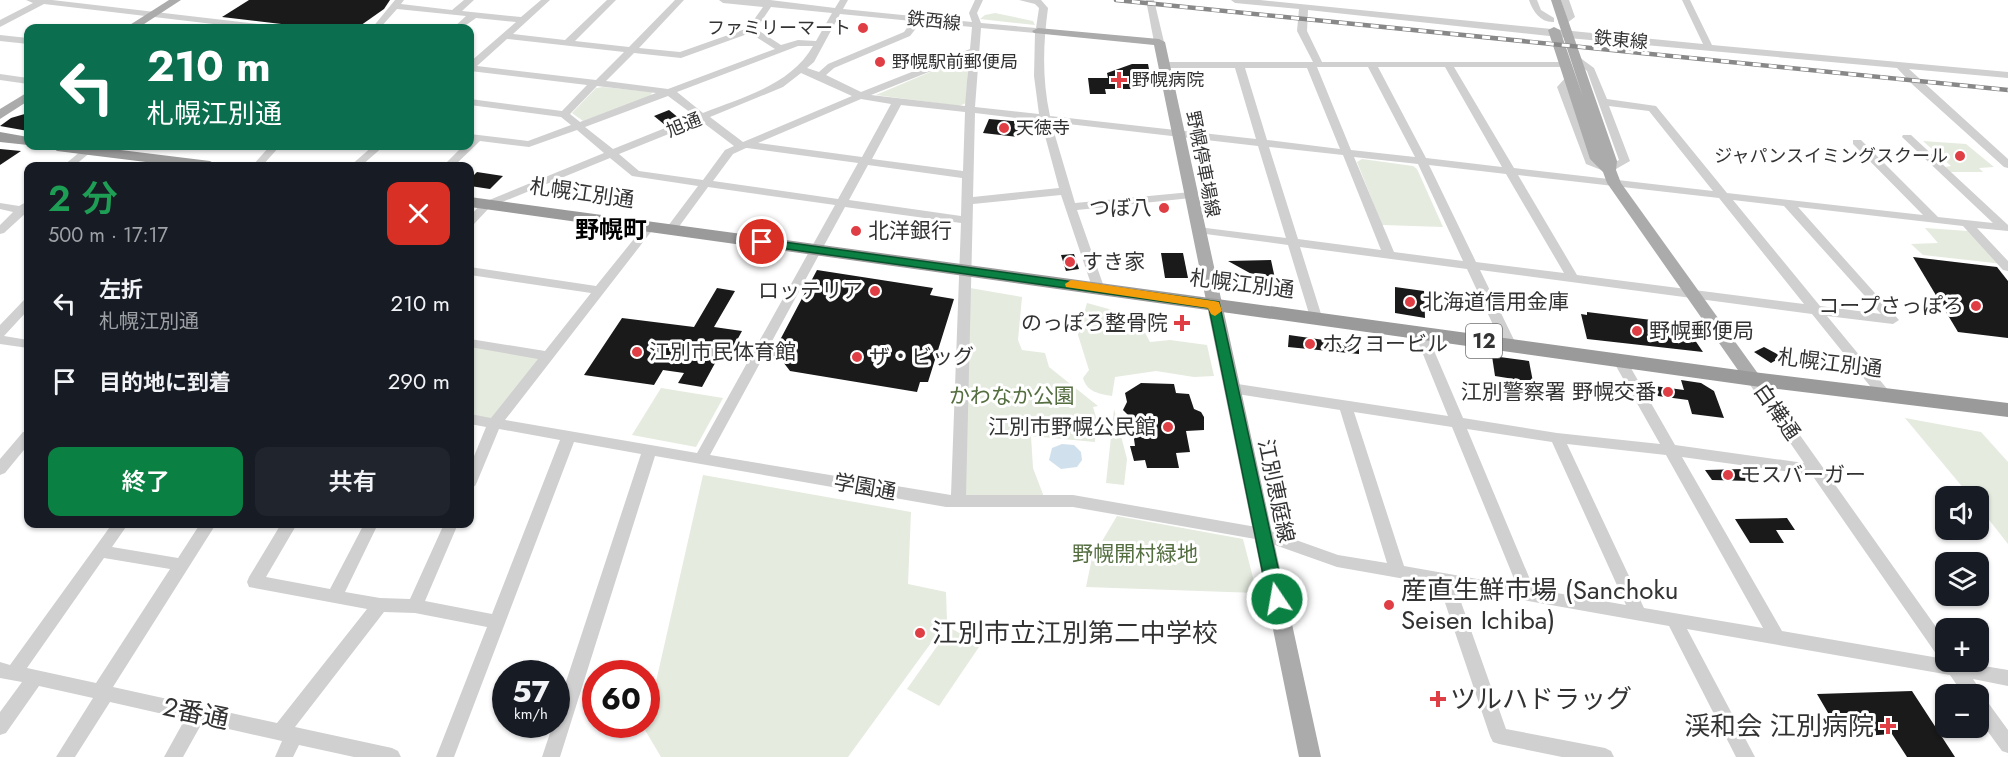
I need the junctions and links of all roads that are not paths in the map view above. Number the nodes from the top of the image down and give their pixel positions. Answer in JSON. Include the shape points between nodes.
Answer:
{"nodes":[{"id":1,"x":30,"y":0,"type":"edge"},
{"id":2,"x":176,"y":0,"type":"edge"},
{"id":3,"x":470,"y":0,"type":"edge"},
{"id":4,"x":546,"y":0,"type":"edge"},
{"id":5,"x":612,"y":0,"type":"edge"},
{"id":6,"x":680,"y":0,"type":"edge"},
{"id":7,"x":723,"y":0,"type":"edge"},
{"id":8,"x":844,"y":0,"type":"edge"},
{"id":9,"x":979,"y":0,"type":"edge"},
{"id":10,"x":1023,"y":0,"type":"edge"},
{"id":11,"x":1150,"y":0,"type":"edge"},
{"id":12,"x":1235,"y":0,"type":"edge"},
{"id":13,"x":1533,"y":0,"type":"edge"},
{"id":14,"x":1544,"y":0,"type":"edge"},
{"id":15,"x":1556,"y":0,"type":"edge"},
{"id":16,"x":1565,"y":0,"type":"edge"},
{"id":17,"x":1686,"y":0,"type":"edge"},
{"id":18,"x":43,"y":1,"type":"edge"},
{"id":19,"x":397,"y":3,"type":"edge"},
{"id":20,"x":770,"y":3,"type":"junction"},
{"id":21,"x":1331,"y":5,"type":"edge"},
{"id":22,"x":1304,"y":7,"type":"junction"},
{"id":23,"x":838,"y":10,"type":"junction"},
{"id":24,"x":454,"y":12,"type":"junction"},
{"id":25,"x":153,"y":14,"type":"junction"},
{"id":26,"x":474,"y":15,"type":"junction"},
{"id":27,"x":919,"y":19,"type":"junction"},
{"id":28,"x":523,"y":20,"type":"junction"},
{"id":29,"x":1551,"y":20,"type":"junction"},
{"id":30,"x":1563,"y":22,"type":"junction"},
{"id":31,"x":0,"y":24,"type":"edge"},
{"id":32,"x":137,"y":24,"type":"edge"},
{"id":33,"x":234,"y":24,"type":"edge"},
{"id":34,"x":379,"y":24,"type":"edge"},
{"id":35,"x":462,"y":24,"type":"edge"},
{"id":36,"x":976,"y":25,"type":"junction"},
{"id":37,"x":751,"y":30,"type":"junction"},
{"id":38,"x":1038,"y":31,"type":"junction"},
{"id":39,"x":1561,"y":34,"type":"junction"},
{"id":40,"x":505,"y":36,"type":"junction"},
{"id":41,"x":0,"y":38,"type":"edge"},
{"id":42,"x":24,"y":41,"type":"edge"},
{"id":43,"x":1159,"y":42,"type":"junction"},
{"id":44,"x":567,"y":43,"type":"junction"},
{"id":45,"x":820,"y":44,"type":"junction"},
{"id":46,"x":780,"y":48,"type":"junction"},
{"id":47,"x":1709,"y":48,"type":"junction"},
{"id":48,"x":632,"y":50,"type":"junction"},
{"id":49,"x":973,"y":51,"type":"junction"},
{"id":50,"x":1570,"y":61,"type":"junction"},
{"id":51,"x":474,"y":64,"type":"edge"},
{"id":52,"x":1900,"y":64,"type":"junction"},
{"id":53,"x":1164,"y":65,"type":"junction"},
{"id":54,"x":1239,"y":65,"type":"junction"},
{"id":55,"x":1315,"y":65,"type":"junction"},
{"id":56,"x":1372,"y":66,"type":"junction"},
{"id":57,"x":1449,"y":66,"type":"junction"},
{"id":58,"x":474,"y":68,"type":"edge"},
{"id":59,"x":802,"y":70,"type":"junction"},
{"id":60,"x":821,"y":75,"type":"junction"},
{"id":61,"x":2008,"y":75,"type":"edge"},
{"id":62,"x":0,"y":77,"type":"edge"},
{"id":63,"x":24,"y":80,"type":"edge"},
{"id":64,"x":597,"y":83,"type":"junction"},
{"id":65,"x":670,"y":92,"type":"junction"},
{"id":66,"x":860,"y":96,"type":"junction"},
{"id":67,"x":24,"y":99,"type":"edge"},
{"id":68,"x":898,"y":101,"type":"junction"},
{"id":69,"x":1603,"y":102,"type":"junction"},
{"id":70,"x":474,"y":103,"type":"edge"},
{"id":71,"x":970,"y":109,"type":"junction"},
{"id":72,"x":564,"y":114,"type":"junction"},
{"id":73,"x":0,"y":115,"type":"edge"},
{"id":74,"x":704,"y":117,"type":"junction"},
{"id":75,"x":1046,"y":118,"type":"junction"},
{"id":76,"x":578,"y":126,"type":"junction"},
{"id":77,"x":1178,"y":133,"type":"junction"},
{"id":78,"x":0,"y":137,"type":"edge"},
{"id":79,"x":474,"y":137,"type":"edge"},
{"id":80,"x":1907,"y":137,"type":"dead end"},
{"id":81,"x":24,"y":140,"type":"edge"},
{"id":82,"x":1857,"y":142,"type":"dead end"},
{"id":83,"x":1263,"y":143,"type":"junction"},
{"id":84,"x":744,"y":146,"type":"junction"},
{"id":85,"x":87,"y":150,"type":"edge"},
{"id":86,"x":102,"y":150,"type":"edge"},
{"id":87,"x":271,"y":150,"type":"edge"},
{"id":88,"x":374,"y":150,"type":"edge"},
{"id":89,"x":462,"y":150,"type":"edge"},
{"id":90,"x":1348,"y":153,"type":"junction"},
{"id":91,"x":611,"y":154,"type":"junction"},
{"id":92,"x":1422,"y":161,"type":"junction"},
{"id":93,"x":2005,"y":161,"type":"edge"},
{"id":94,"x":73,"y":162,"type":"edge"},
{"id":95,"x":183,"y":162,"type":"edge"},
{"id":96,"x":261,"y":162,"type":"edge"},
{"id":97,"x":360,"y":162,"type":"edge"},
{"id":98,"x":451,"y":162,"type":"edge"},
{"id":99,"x":865,"y":162,"type":"junction"},
{"id":100,"x":1508,"y":171,"type":"junction"},
{"id":101,"x":968,"y":174,"type":"junction"},
{"id":102,"x":1612,"y":176,"type":"junction"},
{"id":103,"x":706,"y":183,"type":"junction"},
{"id":104,"x":1066,"y":191,"type":"junction"},
{"id":105,"x":1191,"y":195,"type":"junction"},
{"id":106,"x":1724,"y":196,"type":"junction"},
{"id":107,"x":843,"y":201,"type":"junction"},
{"id":108,"x":967,"y":201,"type":"junction"},
{"id":109,"x":478,"y":203,"type":"edge"},
{"id":110,"x":1788,"y":203,"type":"junction"},
{"id":111,"x":0,"y":206,"type":"edge"},
{"id":112,"x":1072,"y":207,"type":"junction"},
{"id":113,"x":24,"y":212,"type":"edge"},
{"id":114,"x":966,"y":220,"type":"junction"},
{"id":115,"x":1935,"y":220,"type":"junction"},
{"id":116,"x":1967,"y":224,"type":"junction"},
{"id":117,"x":650,"y":226,"type":"junction"},
{"id":118,"x":2006,"y":228,"type":"edge"},
{"id":119,"x":671,"y":230,"type":"junction"},
{"id":120,"x":1198,"y":230,"type":"junction"},
{"id":121,"x":0,"y":231,"type":"edge"},
{"id":122,"x":1293,"y":243,"type":"junction"},
{"id":123,"x":818,"y":250,"type":"junction"},
{"id":124,"x":1389,"y":255,"type":"junction"},
{"id":125,"x":1473,"y":266,"type":"junction"},
{"id":126,"x":2007,"y":267,"type":"edge"},
{"id":127,"x":964,"y":270,"type":"junction"},
{"id":128,"x":474,"y":272,"type":"edge"},
{"id":129,"x":1573,"y":279,"type":"junction"},
{"id":130,"x":1098,"y":288,"type":"junction"},
{"id":131,"x":599,"y":290,"type":"junction"},
{"id":132,"x":1693,"y":295,"type":"junction"},
{"id":133,"x":1214,"y":305,"type":"junction"},
{"id":134,"x":24,"y":307,"type":"edge"},
{"id":135,"x":1816,"y":310,"type":"junction"},
{"id":136,"x":1316,"y":317,"type":"junction"},
{"id":137,"x":1420,"y":332,"type":"junction"},
{"id":138,"x":0,"y":333,"type":"edge"},
{"id":139,"x":0,"y":340,"type":"edge"},
{"id":140,"x":24,"y":344,"type":"edge"},
{"id":141,"x":474,"y":344,"type":"edge"},
{"id":142,"x":1509,"y":344,"type":"junction"},
{"id":143,"x":548,"y":356,"type":"junction"},
{"id":144,"x":1619,"y":359,"type":"junction"},
{"id":145,"x":1753,"y":379,"type":"junction"},
{"id":146,"x":1231,"y":388,"type":"junction"},
{"id":147,"x":1883,"y":393,"type":"junction"},
{"id":148,"x":1345,"y":405,"type":"junction"},
{"id":149,"x":2008,"y":410,"type":"edge"},
{"id":150,"x":474,"y":420,"type":"edge"},
{"id":151,"x":495,"y":423,"type":"junction"},
{"id":152,"x":1459,"y":423,"type":"junction"},
{"id":153,"x":568,"y":435,"type":"junction"},
{"id":154,"x":1557,"y":438,"type":"junction"},
{"id":155,"x":24,"y":441,"type":"edge"},
{"id":156,"x":650,"y":449,"type":"junction"},
{"id":157,"x":1670,"y":450,"type":"junction"},
{"id":158,"x":701,"y":458,"type":"junction"},
{"id":159,"x":0,"y":469,"type":"edge"},
{"id":160,"x":1817,"y":470,"type":"junction"},
{"id":161,"x":474,"y":473,"type":"edge"},
{"id":162,"x":958,"y":501,"type":"junction"},
{"id":163,"x":117,"y":528,"type":"edge"},
{"id":164,"x":205,"y":528,"type":"edge"},
{"id":165,"x":287,"y":528,"type":"edge"},
{"id":166,"x":369,"y":528,"type":"edge"},
{"id":167,"x":449,"y":528,"type":"edge"},
{"id":168,"x":1262,"y":534,"type":"junction"},
{"id":169,"x":100,"y":551,"type":"junction"},
{"id":170,"x":182,"y":565,"type":"junction"},
{"id":171,"x":1398,"y":572,"type":"junction"},
{"id":172,"x":1445,"y":580,"type":"junction"},
{"id":173,"x":335,"y":595,"type":"junction"},
{"id":174,"x":1529,"y":595,"type":"junction"},
{"id":175,"x":380,"y":605,"type":"junction"},
{"id":176,"x":415,"y":606,"type":"junction"},
{"id":177,"x":1639,"y":614,"type":"junction"},
{"id":178,"x":1674,"y":620,"type":"junction"},
{"id":179,"x":497,"y":622,"type":"junction"},
{"id":180,"x":1777,"y":638,"type":"junction"},
{"id":181,"x":1935,"y":640,"type":"edge"},
{"id":182,"x":1935,"y":660,"type":"edge"},
{"id":183,"x":7,"y":671,"type":"edge"},
{"id":184,"x":1986,"y":672,"type":"edge"},
{"id":185,"x":35,"y":678,"type":"junction"},
{"id":186,"x":2008,"y":678,"type":"edge"},
{"id":187,"x":103,"y":693,"type":"junction"},
{"id":188,"x":198,"y":714,"type":"junction"},
{"id":189,"x":1989,"y":718,"type":"edge"},
{"id":190,"x":0,"y":727,"type":"edge"},
{"id":191,"x":287,"y":734,"type":"junction"},
{"id":192,"x":2008,"y":745,"type":"edge"},
{"id":193,"x":65,"y":757,"type":"edge"},
{"id":194,"x":173,"y":757,"type":"edge"},
{"id":195,"x":284,"y":757,"type":"edge"},
{"id":196,"x":392,"y":757,"type":"edge"},
{"id":197,"x":445,"y":757,"type":"edge"},
{"id":198,"x":551,"y":757,"type":"edge"},
{"id":199,"x":1310,"y":757,"type":"edge"},
{"id":200,"x":1605,"y":757,"type":"edge"},
{"id":201,"x":1746,"y":757,"type":"edge"}],
"edges":[{"from":1,"to":18,"type":"street"},
{"from":2,"to":25,"type":"main road"},
{"from":3,"to":24,"type":"street"},
{"from":4,"to":28,"type":"street"},
{"from":5,"to":44,"type":"street"},
{"from":6,"to":48,"type":"street"},
{"from":7,"to":20,"type":"street","name":"鉄西線"},
{"from":8,"to":23,"type":"street","name":"旭通"},
{"from":9,"to":36,"type":"street","via":[[973,8]]},
{"from":10,"to":38,"type":"street","via":[[1042,4],[1044,8]]},
{"from":11,"to":43,"type":"street"},
{"from":12,"to":22,"type":"street","name":"鉄東線"},
{"from":13,"to":29,"type":"street","via":[[1537,11]]},
{"from":14,"to":29,"type":"main road","name":"白樺通"},
{"from":15,"to":30,"type":"main road","name":"白樺通"},
{"from":16,"to":30,"type":"street","via":[[1571,17]]},
{"from":17,"to":47,"type":"street"},
{"from":18,"to":25,"type":"street"},
{"from":18,"to":31,"type":"street"},
{"from":19,"to":24,"type":"street"},
{"from":19,"to":34,"type":"street"},
{"from":20,"to":23,"type":"street","name":"鉄西線"},
{"from":20,"to":37,"type":"street"},
{"from":21,"to":22,"type":"street","name":"鉄東線"},
{"from":21,"to":39,"type":"street","name":"鉄東線"},
{"from":22,"to":55,"type":"street","via":[[1302,31]]},
{"from":23,"to":27,"type":"street","name":"鉄西線"},
{"from":23,"to":45,"type":"street","name":"旭通"},
{"from":24,"to":26,"type":"street"},
{"from":25,"to":32,"type":"main road"},
{"from":25,"to":33,"type":"street"},
{"from":26,"to":28,"type":"street"},
{"from":26,"to":35,"type":"street"},
{"from":27,"to":36,"type":"street","name":"鉄西線"},
{"from":27,"to":60,"type":"street","via":[[908,34],[831,66]]},
{"from":28,"to":40,"type":"street"},
{"from":29,"to":39,"type":"main road","name":"白樺通"},
{"from":30,"to":39,"type":"main road","name":"白樺通"},
{"from":36,"to":38,"type":"street","name":"鉄西線"},
{"from":36,"to":49,"type":"street"},
{"from":37,"to":46,"type":"street"},
{"from":37,"to":48,"type":"street","via":[[681,55]]},
{"from":38,"to":43,"type":"main road"},
{"from":38,"to":75,"type":"street"},
{"from":39,"to":47,"type":"street","name":"鉄東線"},
{"from":39,"to":50,"type":"main road","name":"白樺通"},
{"from":40,"to":44,"type":"street"},
{"from":40,"to":51,"type":"street"},
{"from":41,"to":42,"type":"street"},
{"from":43,"to":53,"type":"main road","name":"野幌停車場線"},
{"from":44,"to":48,"type":"street"},
{"from":45,"to":46,"type":"street","via":[[798,43]]},
{"from":45,"to":59,"type":"street","name":"旭通"},
{"from":46,"to":65,"type":"street"},
{"from":47,"to":52,"type":"street","name":"鉄東線"},
{"from":48,"to":64,"type":"street"},
{"from":49,"to":66,"type":"street"},
{"from":49,"to":71,"type":"street"},
{"from":50,"to":57,"type":"street"},
{"from":50,"to":69,"type":"street","via":[[1591,70]]},
{"from":50,"to":102,"type":"main road","name":"白樺通","via":[[1610,161]]},
{"from":50,"to":102,"type":"main road","name":"白樺通","via":[[1570,78],[1597,159]]},
{"from":52,"to":61,"type":"street","name":"鉄東線"},
{"from":52,"to":93,"type":"street","via":[[1916,83]]},
{"from":53,"to":54,"type":"street"},
{"from":53,"to":77,"type":"main road","name":"野幌停車場線"},
{"from":54,"to":55,"type":"street"},
{"from":54,"to":83,"type":"street"},
{"from":55,"to":56,"type":"street"},
{"from":55,"to":90,"type":"street"},
{"from":56,"to":57,"type":"street"},
{"from":56,"to":92,"type":"street"},
{"from":57,"to":100,"type":"street"},
{"from":58,"to":64,"type":"street"},
{"from":59,"to":60,"type":"street"},
{"from":59,"to":74,"type":"street","name":"旭通","via":[[764,93]]},
{"from":60,"to":66,"type":"street"},
{"from":62,"to":63,"type":"street"},
{"from":64,"to":65,"type":"street"},
{"from":64,"to":72,"type":"street"},
{"from":65,"to":74,"type":"street"},
{"from":65,"to":76,"type":"street"},
{"from":66,"to":68,"type":"street"},
{"from":66,"to":84,"type":"street"},
{"from":67,"to":73,"type":"main road"},
{"from":68,"to":71,"type":"street"},
{"from":68,"to":99,"type":"street"},
{"from":69,"to":102,"type":"street","via":[[1625,161]]},
{"from":69,"to":106,"type":"street","via":[[1652,108]]},
{"from":70,"to":72,"type":"street"},
{"from":71,"to":75,"type":"street"},
{"from":71,"to":101,"type":"street"},
{"from":72,"to":76,"type":"street"},
{"from":74,"to":84,"type":"street"},
{"from":74,"to":91,"type":"street","name":"旭通"},
{"from":75,"to":77,"type":"street"},
{"from":75,"to":104,"type":"street"},
{"from":76,"to":79,"type":"street","via":[[529,144]]},
{"from":76,"to":91,"type":"street"},
{"from":77,"to":83,"type":"street"},
{"from":77,"to":105,"type":"main road","name":"野幌停車場線"},
{"from":78,"to":81,"type":"highway"},
{"from":80,"to":118,"type":"street"},
{"from":82,"to":115,"type":"street"},
{"from":83,"to":90,"type":"street"},
{"from":83,"to":122,"type":"street"},
{"from":84,"to":99,"type":"street"},
{"from":84,"to":103,"type":"street","via":[[729,152]]},
{"from":85,"to":94,"type":"street"},
{"from":86,"to":95,"type":"highway"},
{"from":87,"to":96,"type":"street"},
{"from":88,"to":97,"type":"street"},
{"from":89,"to":98,"type":"street"},
{"from":90,"to":92,"type":"street"},
{"from":90,"to":124,"type":"street"},
{"from":91,"to":103,"type":"street","via":[[636,174]]},
{"from":91,"to":109,"type":"street","name":"旭通"},
{"from":92,"to":100,"type":"street"},
{"from":92,"to":125,"type":"street"},
{"from":99,"to":101,"type":"street"},
{"from":99,"to":107,"type":"street"},
{"from":100,"to":102,"type":"street"},
{"from":100,"to":129,"type":"street"},
{"from":101,"to":108,"type":"street"},
{"from":102,"to":106,"type":"street"},
{"from":102,"to":132,"type":"main road","name":"白樺通"},
{"from":103,"to":107,"type":"street"},
{"from":103,"to":119,"type":"street"},
{"from":104,"to":108,"type":"street"},
{"from":104,"to":112,"type":"street"},
{"from":105,"to":112,"type":"street"},
{"from":105,"to":120,"type":"main road","name":"野幌停車場線"},
{"from":106,"to":110,"type":"street"},
{"from":106,"to":135,"type":"street"},
{"from":107,"to":114,"type":"street"},
{"from":107,"to":123,"type":"street"},
{"from":108,"to":114,"type":"street"},
{"from":109,"to":117,"type":"highway","name":"札幌江別通","number":"12"},
{"from":110,"to":115,"type":"street"},
{"from":110,"to":135,"type":"street","via":[[1893,320]]},
{"from":111,"to":113,"type":"street"},
{"from":112,"to":130,"type":"street"},
{"from":113,"to":121,"type":"street"},
{"from":114,"to":127,"type":"street"},
{"from":115,"to":116,"type":"street"},
{"from":116,"to":118,"type":"street"},
{"from":116,"to":126,"type":"street"},
{"from":117,"to":119,"type":"highway","name":"札幌江別通","number":"12"},
{"from":117,"to":131,"type":"street"},
{"from":119,"to":123,"type":"highway","name":"札幌江別通","number":"12"},
{"from":120,"to":122,"type":"street"},
{"from":120,"to":133,"type":"main road","name":"野幌停車場線"},
{"from":122,"to":124,"type":"street"},
{"from":122,"to":136,"type":"street"},
{"from":123,"to":127,"type":"highway","name":"札幌江別通","number":"12"},
{"from":123,"to":158,"type":"street"},
{"from":124,"to":125,"type":"street"},
{"from":125,"to":129,"type":"street"},
{"from":125,"to":142,"type":"street"},
{"from":127,"to":130,"type":"highway","name":"札幌江別通","number":"12"},
{"from":127,"to":162,"type":"street"},
{"from":128,"to":131,"type":"street"},
{"from":129,"to":132,"type":"street"},
{"from":130,"to":133,"type":"highway","name":"札幌江別通","number":"12"},
{"from":131,"to":143,"type":"street"},
{"from":132,"to":135,"type":"street"},
{"from":132,"to":145,"type":"main road","name":"白樺通"},
{"from":133,"to":136,"type":"highway","name":"札幌江別通","number":"12"},
{"from":133,"to":146,"type":"main road","name":"江別恵庭線"},
{"from":134,"to":138,"type":"street"},
{"from":135,"to":147,"type":"street"},
{"from":136,"to":137,"type":"highway","name":"札幌江別通","number":"12"},
{"from":137,"to":142,"type":"highway","name":"札幌江別通","number":"12"},
{"from":137,"to":152,"type":"street"},
{"from":139,"to":140,"type":"street"},
{"from":141,"to":143,"type":"street"},
{"from":142,"to":144,"type":"highway","name":"札幌江別通","number":"12"},
{"from":143,"to":151,"type":"street"},
{"from":144,"to":145,"type":"highway","name":"札幌江別通","number":"12"},
{"from":144,"to":157,"type":"street"},
{"from":145,"to":147,"type":"highway","name":"札幌江別通","number":"12"},
{"from":145,"to":160,"type":"street","name":"白樺通"},
{"from":146,"to":148,"type":"street"},
{"from":146,"to":168,"type":"main road","name":"江別恵庭線"},
{"from":147,"to":149,"type":"highway","name":"札幌江別通","number":"12"},
{"from":148,"to":152,"type":"street"},
{"from":148,"to":171,"type":"street"},
{"from":150,"to":151,"type":"street","name":"学園通"},
{"from":151,"to":153,"type":"street","name":"学園通"},
{"from":151,"to":161,"type":"street"},
{"from":152,"to":154,"type":"street"},
{"from":152,"to":174,"type":"street"},
{"from":153,"to":156,"type":"street","name":"学園通"},
{"from":153,"to":179,"type":"street"},
{"from":154,"to":157,"type":"street"},
{"from":154,"to":177,"type":"street"},
{"from":155,"to":159,"type":"street"},
{"from":156,"to":158,"type":"street","name":"学園通"},
{"from":156,"to":198,"type":"street"},
{"from":157,"to":160,"type":"street"},
{"from":157,"to":180,"type":"street"},
{"from":158,"to":162,"type":"street","name":"学園通"},
{"from":160,"to":181,"type":"street","name":"白樺通"},
{"from":162,"to":168,"type":"street","name":"学園通","via":[[1074,501]]},
{"from":163,"to":169,"type":"street"},
{"from":164,"to":170,"type":"street"},
{"from":165,"to":173,"type":"street","via":[[255,582]]},
{"from":166,"to":173,"type":"street"},
{"from":167,"to":176,"type":"street"},
{"from":168,"to":171,"type":"street","name":"学園通","via":[[1337,561]]},
{"from":168,"to":199,"type":"main road","name":"江別恵庭線"},
{"from":169,"to":170,"type":"street"},
{"from":169,"to":183,"type":"street"},
{"from":170,"to":187,"type":"street"},
{"from":171,"to":172,"type":"street","name":"学園通"},
{"from":172,"to":174,"type":"street","name":"学園通"},
{"from":172,"to":200,"type":"street","via":[[1499,736]]},
{"from":173,"to":175,"type":"street"},
{"from":174,"to":177,"type":"street","name":"学園通"},
{"from":175,"to":176,"type":"street"},
{"from":175,"to":191,"type":"street"},
{"from":176,"to":179,"type":"street"},
{"from":177,"to":178,"type":"street","name":"学園通"},
{"from":178,"to":180,"type":"street","name":"学園通"},
{"from":178,"to":201,"type":"street"},
{"from":179,"to":197,"type":"street"},
{"from":180,"to":182,"type":"street","name":"学園通"},
{"from":183,"to":185,"type":"street","name":"2番通"},
{"from":184,"to":186,"type":"street","name":"学園通"},
{"from":185,"to":187,"type":"street","name":"2番通"},
{"from":185,"to":190,"type":"street"},
{"from":187,"to":188,"type":"street","name":"2番通"},
{"from":187,"to":193,"type":"street"},
{"from":188,"to":191,"type":"street","name":"2番通"},
{"from":188,"to":194,"type":"street"},
{"from":189,"to":192,"type":"street"},
{"from":191,"to":195,"type":"street"},
{"from":191,"to":196,"type":"street","name":"2番通"}]}
